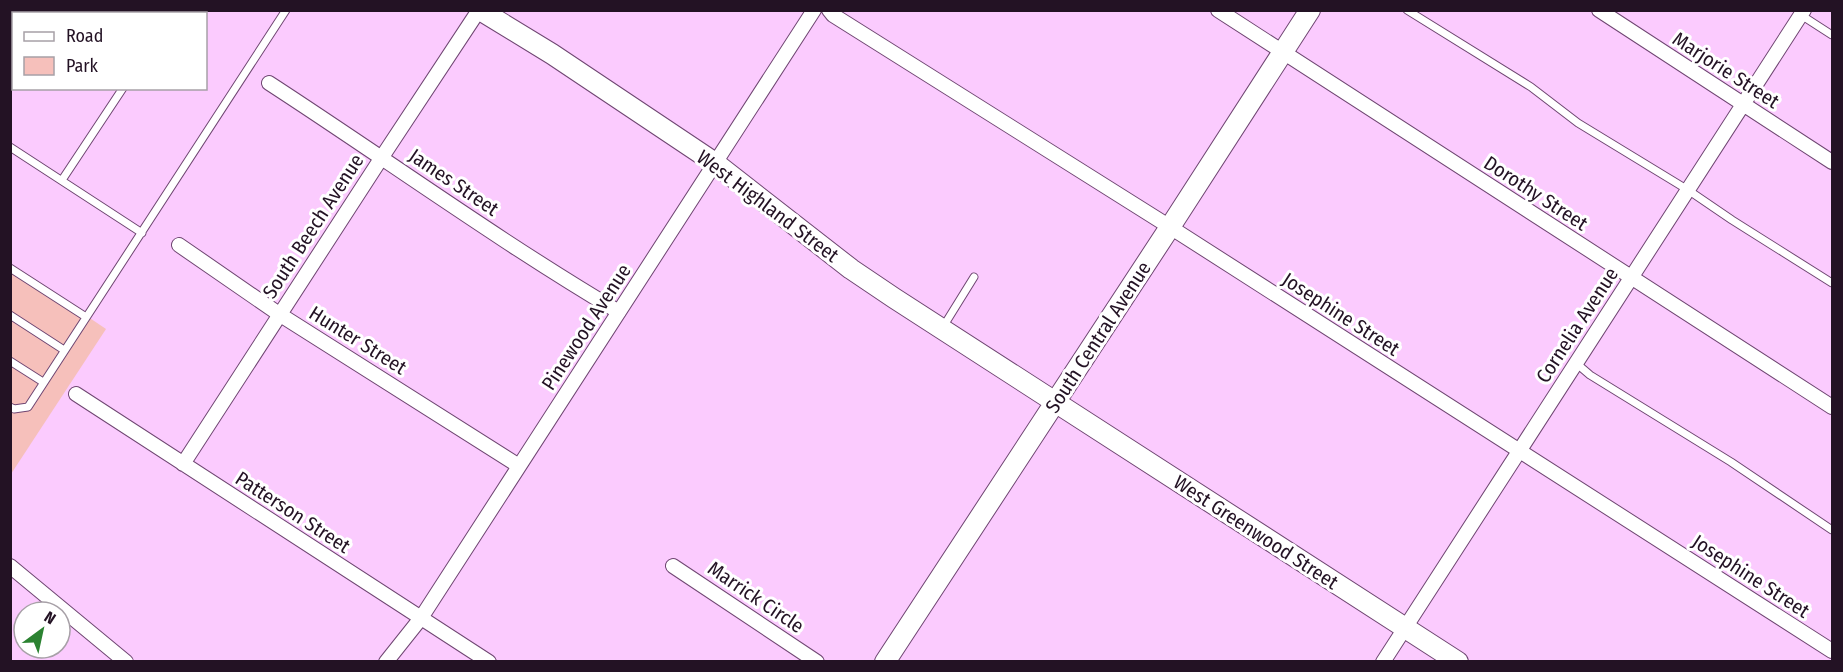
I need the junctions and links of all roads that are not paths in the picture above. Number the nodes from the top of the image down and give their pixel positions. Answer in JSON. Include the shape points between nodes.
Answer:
{"nodes":[{"id":1,"x":286,"y":10,"type":"edge"},
{"id":2,"x":480,"y":10,"type":"edge"},
{"id":3,"x":814,"y":10,"type":"edge"},
{"id":4,"x":829,"y":10,"type":"edge"},
{"id":5,"x":1218,"y":10,"type":"edge"},
{"id":6,"x":1310,"y":10,"type":"edge"},
{"id":7,"x":1407,"y":10,"type":"edge"},
{"id":8,"x":1599,"y":10,"type":"edge"},
{"id":9,"x":1802,"y":13,"type":"edge"},
{"id":10,"x":1833,"y":34,"type":"edge"},
{"id":11,"x":1283,"y":52,"type":"junction"},
{"id":12,"x":269,"y":83,"type":"dead end"},
{"id":13,"x":122,"y":90,"type":"edge"},
{"id":14,"x":1743,"y":105,"type":"junction"},
{"id":15,"x":10,"y":147,"type":"edge"},
{"id":16,"x":382,"y":156,"type":"junction"},
{"id":17,"x":1833,"y":162,"type":"edge"},
{"id":18,"x":715,"y":163,"type":"junction"},
{"id":19,"x":62,"y":180,"type":"junction"},
{"id":20,"x":1688,"y":190,"type":"junction"},
{"id":21,"x":1170,"y":227,"type":"junction"},
{"id":22,"x":141,"y":233,"type":"junction"},
{"id":23,"x":179,"y":245,"type":"dead end"},
{"id":24,"x":10,"y":268,"type":"edge"},
{"id":25,"x":974,"y":277,"type":"dead end"},
{"id":26,"x":1631,"y":278,"type":"junction"},
{"id":27,"x":1833,"y":282,"type":"edge"},
{"id":28,"x":619,"y":312,"type":"junction"},
{"id":29,"x":279,"y":314,"type":"junction"},
{"id":30,"x":10,"y":315,"type":"edge"},
{"id":31,"x":86,"y":317,"type":"junction"},
{"id":32,"x":942,"y":329,"type":"junction"},
{"id":33,"x":64,"y":350,"type":"junction"},
{"id":34,"x":10,"y":361,"type":"edge"},
{"id":35,"x":1576,"y":363,"type":"junction"},
{"id":36,"x":43,"y":382,"type":"junction"},
{"id":37,"x":76,"y":394,"type":"dead end"},
{"id":38,"x":1055,"y":403,"type":"junction"},
{"id":39,"x":10,"y":407,"type":"edge"},
{"id":40,"x":1833,"y":407,"type":"edge"},
{"id":41,"x":1518,"y":452,"type":"junction"},
{"id":42,"x":183,"y":464,"type":"junction"},
{"id":43,"x":519,"y":466,"type":"junction"},
{"id":44,"x":1833,"y":530,"type":"edge"},
{"id":45,"x":10,"y":566,"type":"edge"},
{"id":46,"x":673,"y":566,"type":"dead end"},
{"id":47,"x":421,"y":618,"type":"junction"},
{"id":48,"x":1405,"y":627,"type":"junction"},
{"id":49,"x":1833,"y":651,"type":"edge"},
{"id":50,"x":126,"y":662,"type":"edge"},
{"id":51,"x":386,"y":662,"type":"edge"},
{"id":52,"x":489,"y":662,"type":"edge"},
{"id":53,"x":817,"y":662,"type":"edge"},
{"id":54,"x":885,"y":662,"type":"edge"},
{"id":55,"x":1383,"y":662,"type":"edge"},
{"id":56,"x":1458,"y":662,"type":"edge"}],
"edges":[{"from":1,"to":22,"type":"lane"},
{"from":2,"to":16,"type":"street","name":"South Beech Avenue"},
{"from":2,"to":18,"type":"street","name":"West Highland Street"},
{"from":3,"to":18,"type":"street","name":"Pinewood Avenue"},
{"from":4,"to":21,"type":"street","name":"Josephine Street"},
{"from":5,"to":11,"type":"street","name":"Dorothy Street"},
{"from":6,"to":11,"type":"street","name":"South Central Avenue"},
{"from":7,"to":20,"type":"lane"},
{"from":8,"to":14,"type":"street","name":"Marjorie Street"},
{"from":9,"to":10,"type":"lane"},
{"from":9,"to":14,"type":"street","name":"Cornelia Avenue"},
{"from":11,"to":21,"type":"street","name":"South Central Avenue"},
{"from":11,"to":26,"type":"street","name":"Dorothy Street"},
{"from":12,"to":16,"type":"street","name":"James Street"},
{"from":13,"to":19,"type":"lane"},
{"from":14,"to":17,"type":"street","name":"Marjorie Street"},
{"from":14,"to":20,"type":"street","name":"Cornelia Avenue"},
{"from":15,"to":19,"type":"lane"},
{"from":16,"to":28,"type":"street","name":"James Street","via":[[556,275]]},
{"from":16,"to":29,"type":"street","name":"South Beech Avenue"},
{"from":18,"to":28,"type":"street","name":"Pinewood Avenue"},
{"from":18,"to":32,"type":"street","name":"West Highland Street","via":[[851,268]]},
{"from":19,"to":22,"type":"lane"},
{"from":20,"to":26,"type":"street","name":"Cornelia Avenue"},
{"from":20,"to":27,"type":"lane"},
{"from":21,"to":38,"type":"street","name":"South Central Avenue"},
{"from":21,"to":41,"type":"street","name":"Josephine Street"},
{"from":22,"to":31,"type":"lane"},
{"from":23,"to":29,"type":"street","name":"Hunter Street"},
{"from":24,"to":31,"type":"lane"},
{"from":25,"to":32,"type":"lane"},
{"from":26,"to":35,"type":"street","name":"Cornelia Avenue"},
{"from":26,"to":40,"type":"street","name":"Dorothy Street"},
{"from":28,"to":43,"type":"street","name":"Pinewood Avenue"},
{"from":29,"to":42,"type":"street","name":"South Beech Avenue"},
{"from":29,"to":43,"type":"street","name":"Hunter Street"},
{"from":30,"to":33,"type":"lane"},
{"from":31,"to":33,"type":"lane"},
{"from":32,"to":38,"type":"street","name":"West Highland Street"},
{"from":33,"to":36,"type":"lane"},
{"from":34,"to":36,"type":"lane"},
{"from":35,"to":41,"type":"street","name":"Cornelia Avenue"},
{"from":35,"to":44,"type":"lane"},
{"from":36,"to":39,"type":"lane","via":[[28,407]]},
{"from":37,"to":42,"type":"street","name":"Patterson Street"},
{"from":38,"to":48,"type":"street","name":"West Greenwood Street"},
{"from":38,"to":54,"type":"street","name":"South Central Avenue"},
{"from":41,"to":48,"type":"street","name":"Cornelia Avenue"},
{"from":41,"to":49,"type":"street","name":"Josephine Street"},
{"from":42,"to":47,"type":"street","name":"Patterson Street"},
{"from":43,"to":47,"type":"street","name":"Pinewood Avenue"},
{"from":45,"to":50,"type":"street"},
{"from":46,"to":53,"type":"street","name":"Marrick Circle"},
{"from":47,"to":51,"type":"street","name":"Pinewood Avenue"},
{"from":47,"to":52,"type":"street","name":"Patterson Street"},
{"from":48,"to":55,"type":"street","name":"Cornelia Avenue"},
{"from":48,"to":56,"type":"street","name":"West Greenwood Street"}]}
